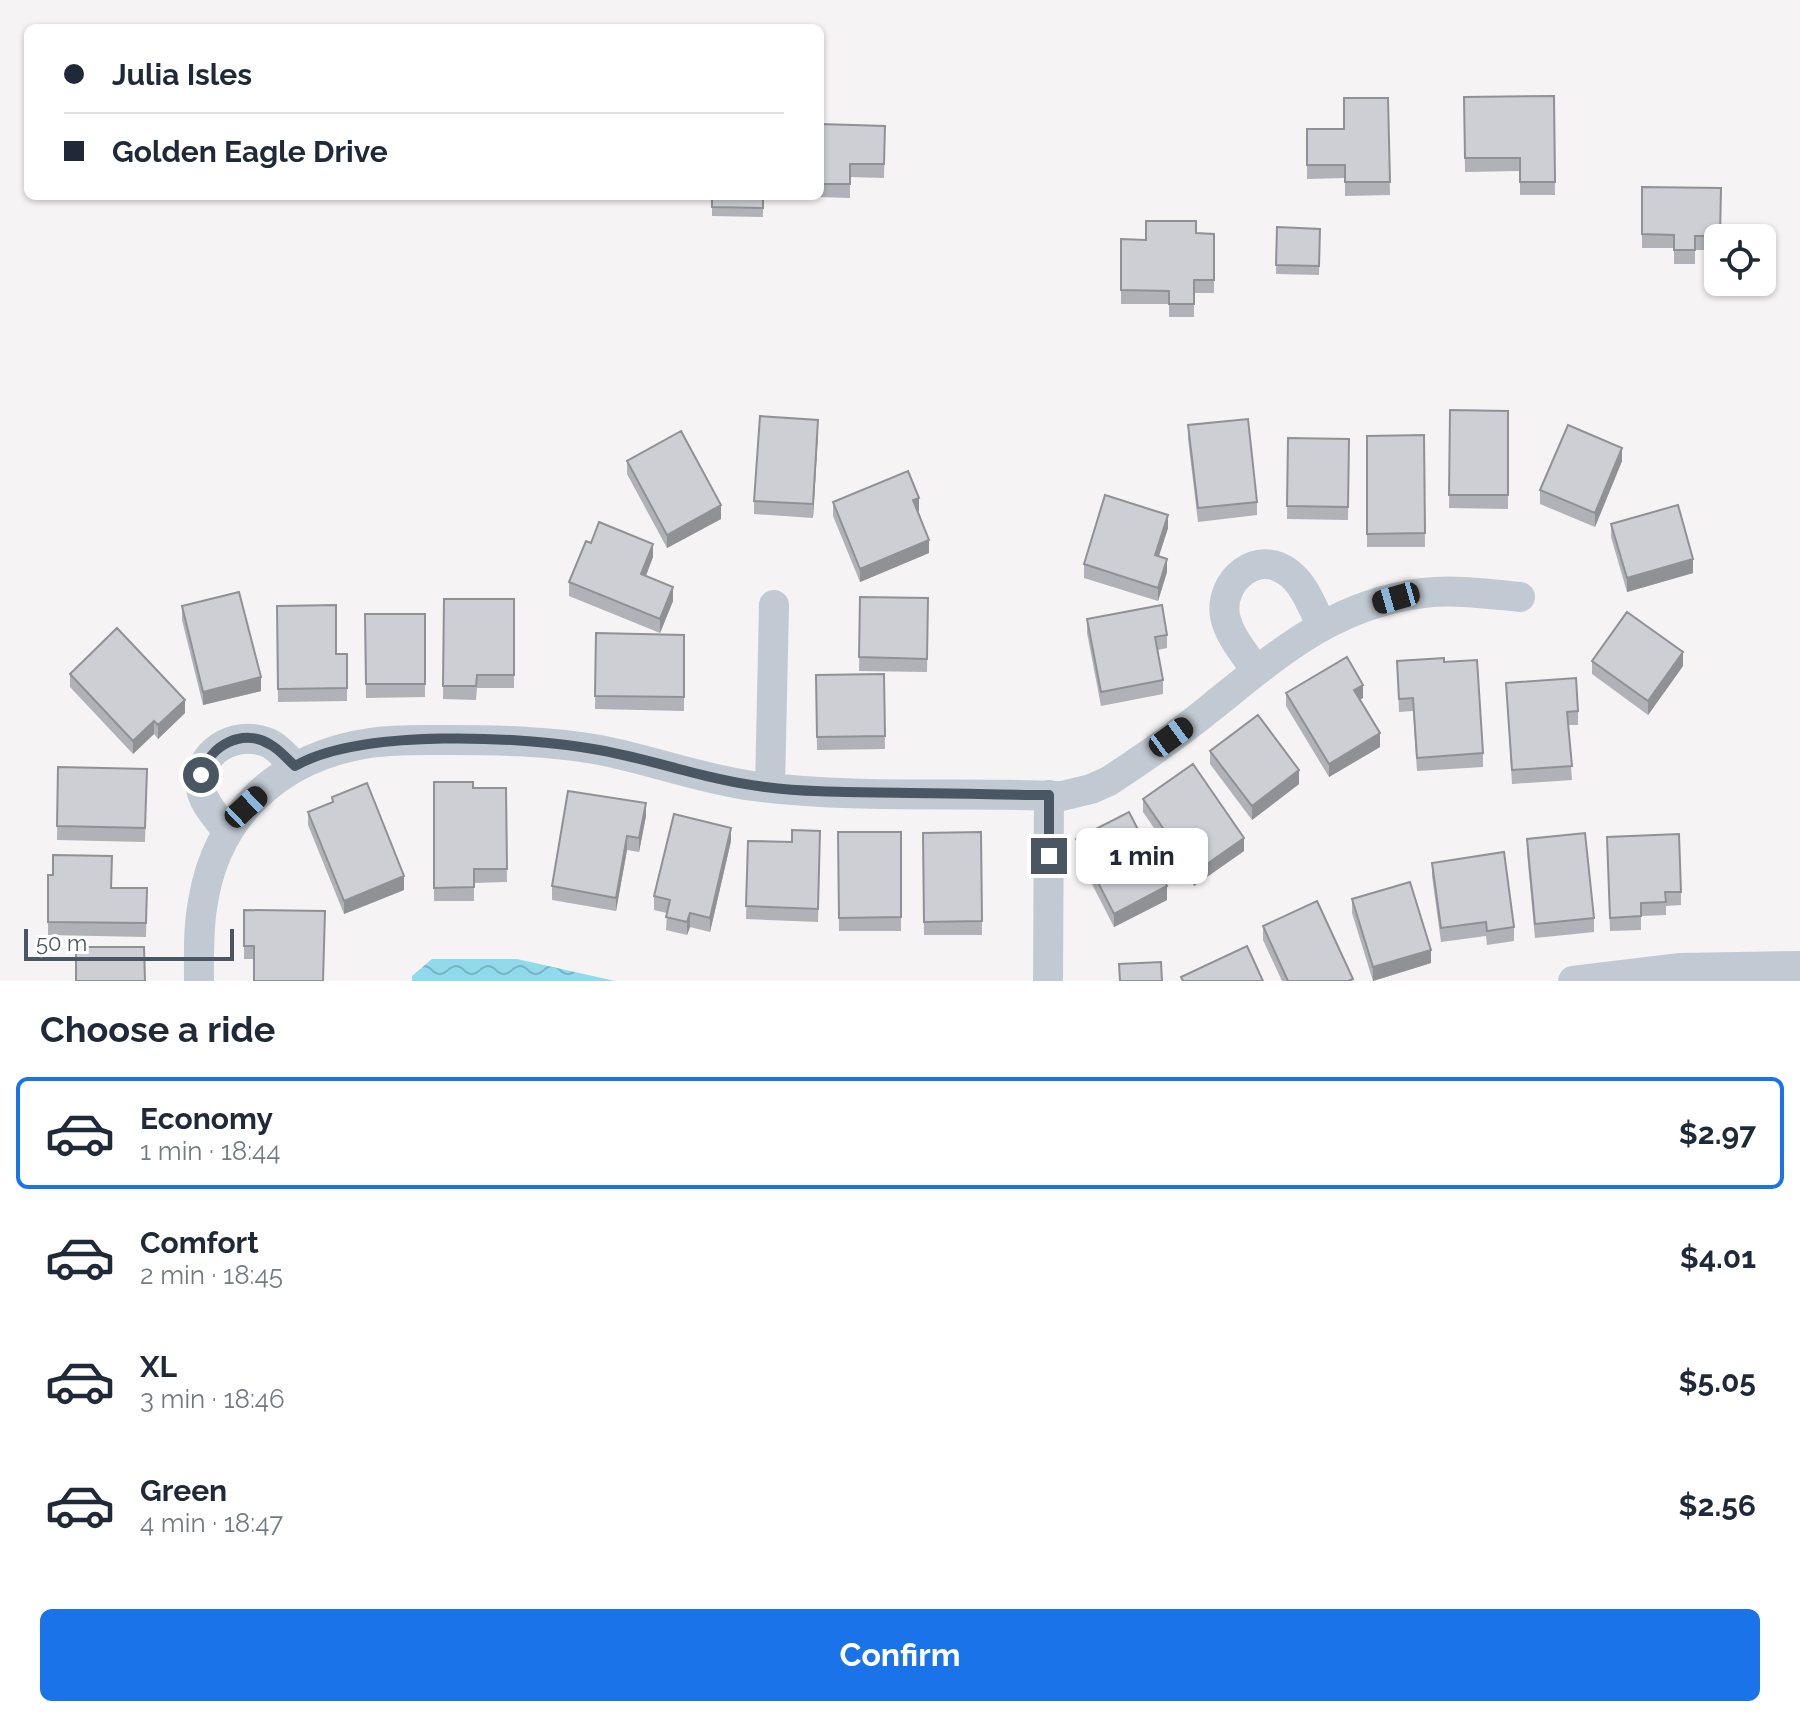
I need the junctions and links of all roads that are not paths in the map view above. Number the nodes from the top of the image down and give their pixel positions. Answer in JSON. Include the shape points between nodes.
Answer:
{"nodes":[{"id":1,"x":1520,"y":597,"type":"dead end"},
{"id":2,"x":774,"y":605,"type":"dead end"},
{"id":3,"x":1322,"y":626,"type":"junction"},
{"id":4,"x":1256,"y":670,"type":"junction"},
{"id":5,"x":295,"y":766,"type":"junction"},
{"id":6,"x":770,"y":788,"type":"junction"},
{"id":7,"x":1049,"y":795,"type":"junction"},
{"id":8,"x":227,"y":831,"type":"junction"},
{"id":9,"x":1800,"y":966,"type":"edge"},
{"id":10,"x":1680,"y":974,"type":"edge"},
{"id":11,"x":199,"y":981,"type":"edge"},
{"id":12,"x":1048,"y":981,"type":"edge"},
{"id":13,"x":1573,"y":981,"type":"edge"}],
"edges":[{"from":1,"to":3,"type":"street","via":[[1421,593],[1367,606]]},
{"from":2,"to":6,"type":"street"},
{"from":3,"to":4,"type":"street"},
{"from":3,"to":4,"type":"street","via":[[1289,573],[1265,566],[1242,571],[1229,586],[1225,614],[1235,641]]},
{"from":4,"to":7,"type":"street","via":[[1109,781],[1077,793]]},
{"from":5,"to":6,"type":"street","via":[[371,742],[510,741],[599,750]]},
{"from":5,"to":8,"type":"street","via":[[246,807]]},
{"from":5,"to":8,"type":"street","via":[[270,744],[251,738],[232,740],[215,750],[205,764],[201,786],[206,803]]},
{"from":6,"to":7,"type":"street"},
{"from":7,"to":12,"type":"street"},
{"from":8,"to":11,"type":"street","via":[[202,903]]},
{"from":9,"to":10,"type":"street"},
{"from":10,"to":13,"type":"street"}]}
